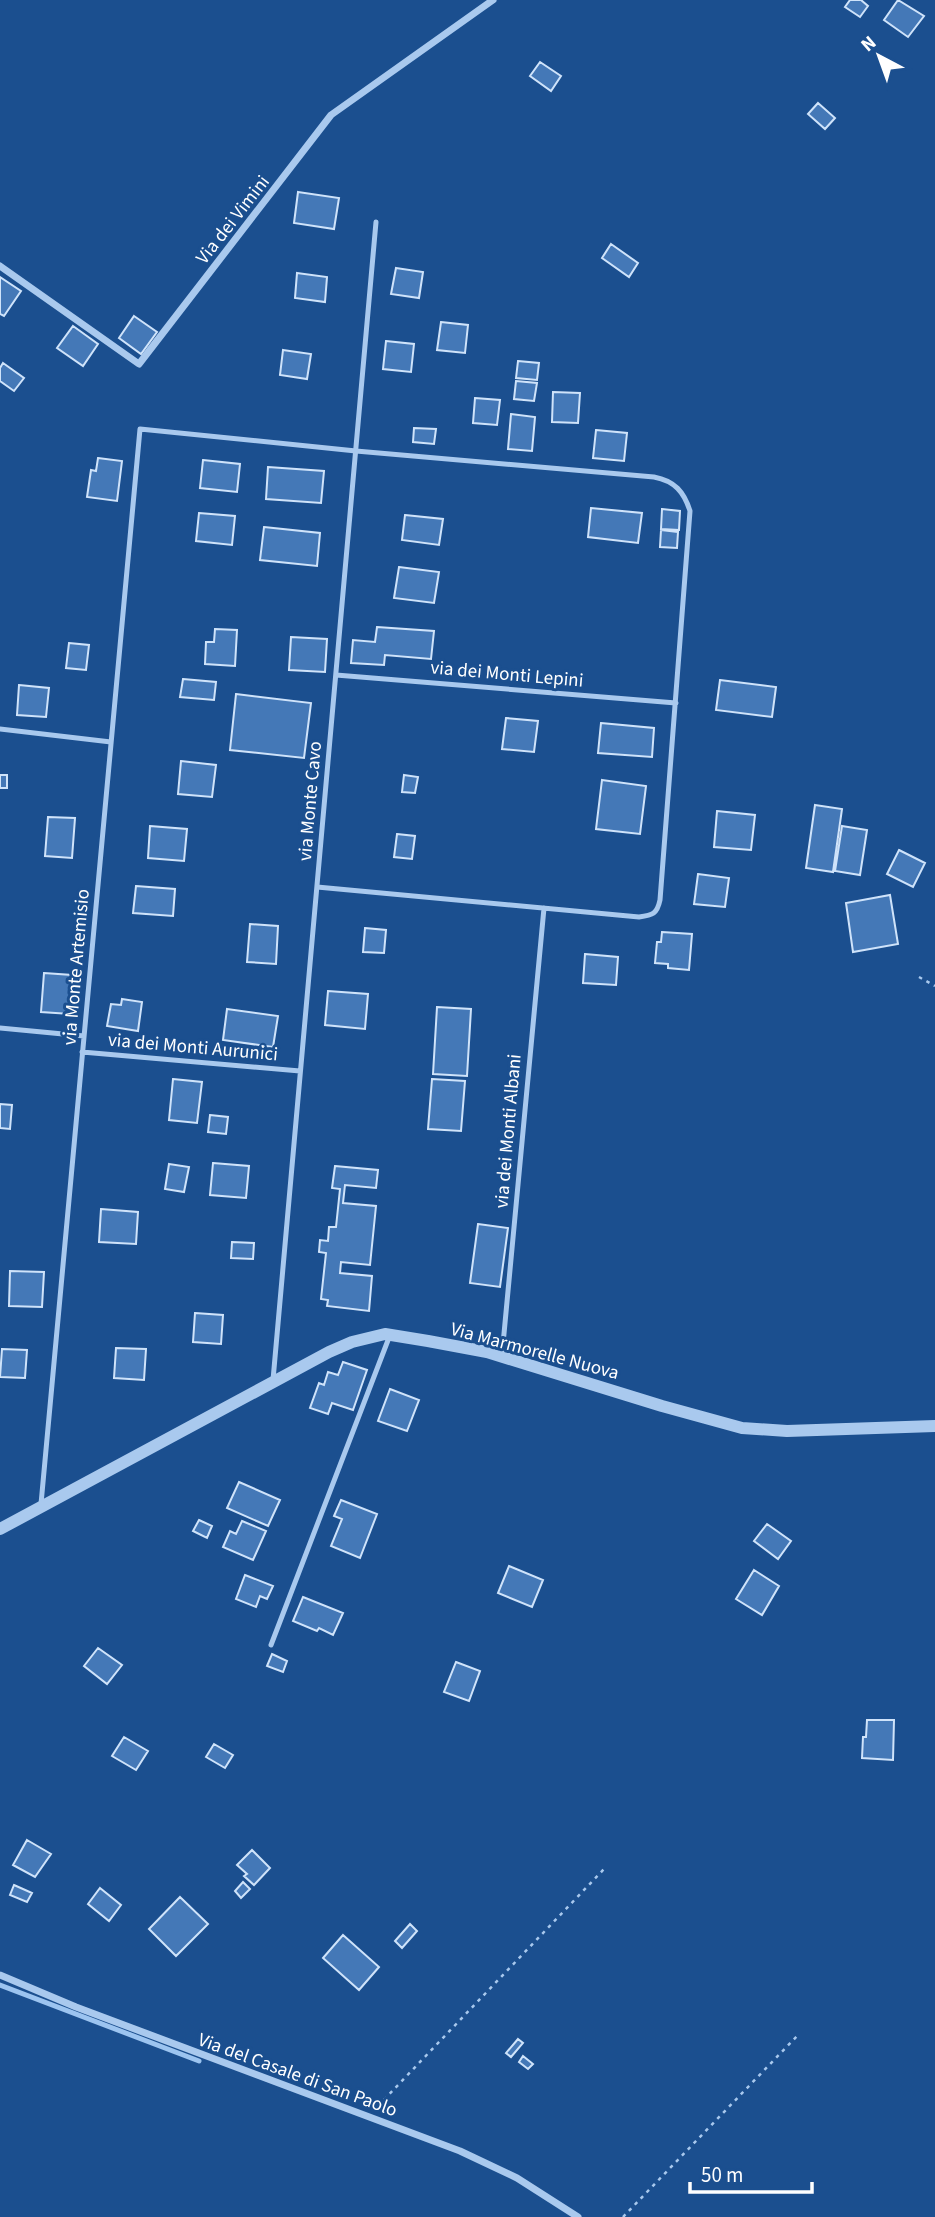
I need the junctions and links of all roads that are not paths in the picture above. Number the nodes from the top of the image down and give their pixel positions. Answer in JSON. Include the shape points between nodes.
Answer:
{"nodes":[{"id":1,"x":493,"y":0,"type":"edge"},
{"id":2,"x":376,"y":222,"type":"dead end"},
{"id":3,"x":0,"y":266,"type":"edge"},
{"id":4,"x":356,"y":451,"type":"junction"},
{"id":5,"x":336,"y":675,"type":"junction"},
{"id":6,"x":676,"y":702,"type":"junction"},
{"id":7,"x":0,"y":729,"type":"edge"},
{"id":8,"x":111,"y":742,"type":"junction"},
{"id":9,"x":317,"y":887,"type":"junction"},
{"id":10,"x":544,"y":908,"type":"junction"},
{"id":11,"x":0,"y":1028,"type":"edge"},
{"id":12,"x":84,"y":1036,"type":"junction"},
{"id":13,"x":82,"y":1052,"type":"junction"},
{"id":14,"x":300,"y":1071,"type":"junction"},
{"id":15,"x":390,"y":1335,"type":"junction"},
{"id":16,"x":502,"y":1356,"type":"junction"},
{"id":17,"x":273,"y":1383,"type":"junction"},
{"id":18,"x":935,"y":1426,"type":"edge"},
{"id":19,"x":40,"y":1507,"type":"junction"},
{"id":20,"x":0,"y":1529,"type":"edge"},
{"id":21,"x":271,"y":1645,"type":"dead end"},
{"id":22,"x":0,"y":1975,"type":"edge"},
{"id":23,"x":578,"y":2217,"type":"edge"}],
"edges":[{"from":1,"to":3,"type":"street","name":"Via dei Vimini","via":[[331,114],[139,364]]},
{"from":2,"to":4,"type":"lane","name":"via Monte Cavo"},
{"from":4,"to":5,"type":"lane","name":"via Monte Cavo"},
{"from":4,"to":6,"type":"lane","via":[[654,477],[677,486],[690,511]]},
{"from":4,"to":8,"type":"lane","name":"via Monte Artemisio","via":[[140,429]]},
{"from":5,"to":6,"type":"lane","name":"via dei Monti Lepini"},
{"from":5,"to":9,"type":"lane","name":"via Monte Cavo"},
{"from":6,"to":10,"type":"lane","via":[[657,911],[639,917]]},
{"from":7,"to":8,"type":"lane"},
{"from":8,"to":12,"type":"lane","name":"via Monte Artemisio"},
{"from":9,"to":10,"type":"lane"},
{"from":9,"to":14,"type":"lane","name":"via Monte Cavo"},
{"from":10,"to":16,"type":"lane","name":"via dei Monti Albani"},
{"from":11,"to":12,"type":"lane","name":"via dei Monti Aurunici"},
{"from":12,"to":13,"type":"lane","name":"via Monte Artemisio"},
{"from":13,"to":14,"type":"lane","name":"via dei Monti Aurunici"},
{"from":13,"to":19,"type":"lane","name":"via Monte Artemisio"},
{"from":14,"to":17,"type":"lane","name":"via Monte Cavo"},
{"from":15,"to":16,"type":"street","name":"Via Marmorelle Nuova"},
{"from":15,"to":17,"type":"street","name":"Via Marmorelle Nuova","via":[[352,1342]]},
{"from":15,"to":21,"type":"lane"},
{"from":16,"to":18,"type":"street","name":"Via Marmorelle Nuova","via":[[742,1428]]},
{"from":17,"to":19,"type":"street","name":"Via Marmorelle Nuova"},
{"from":19,"to":20,"type":"street","name":"Via Marmorelle Nuova"},
{"from":22,"to":23,"type":"street","name":"Via del Casale di San Paolo","via":[[489,2164]]}]}
